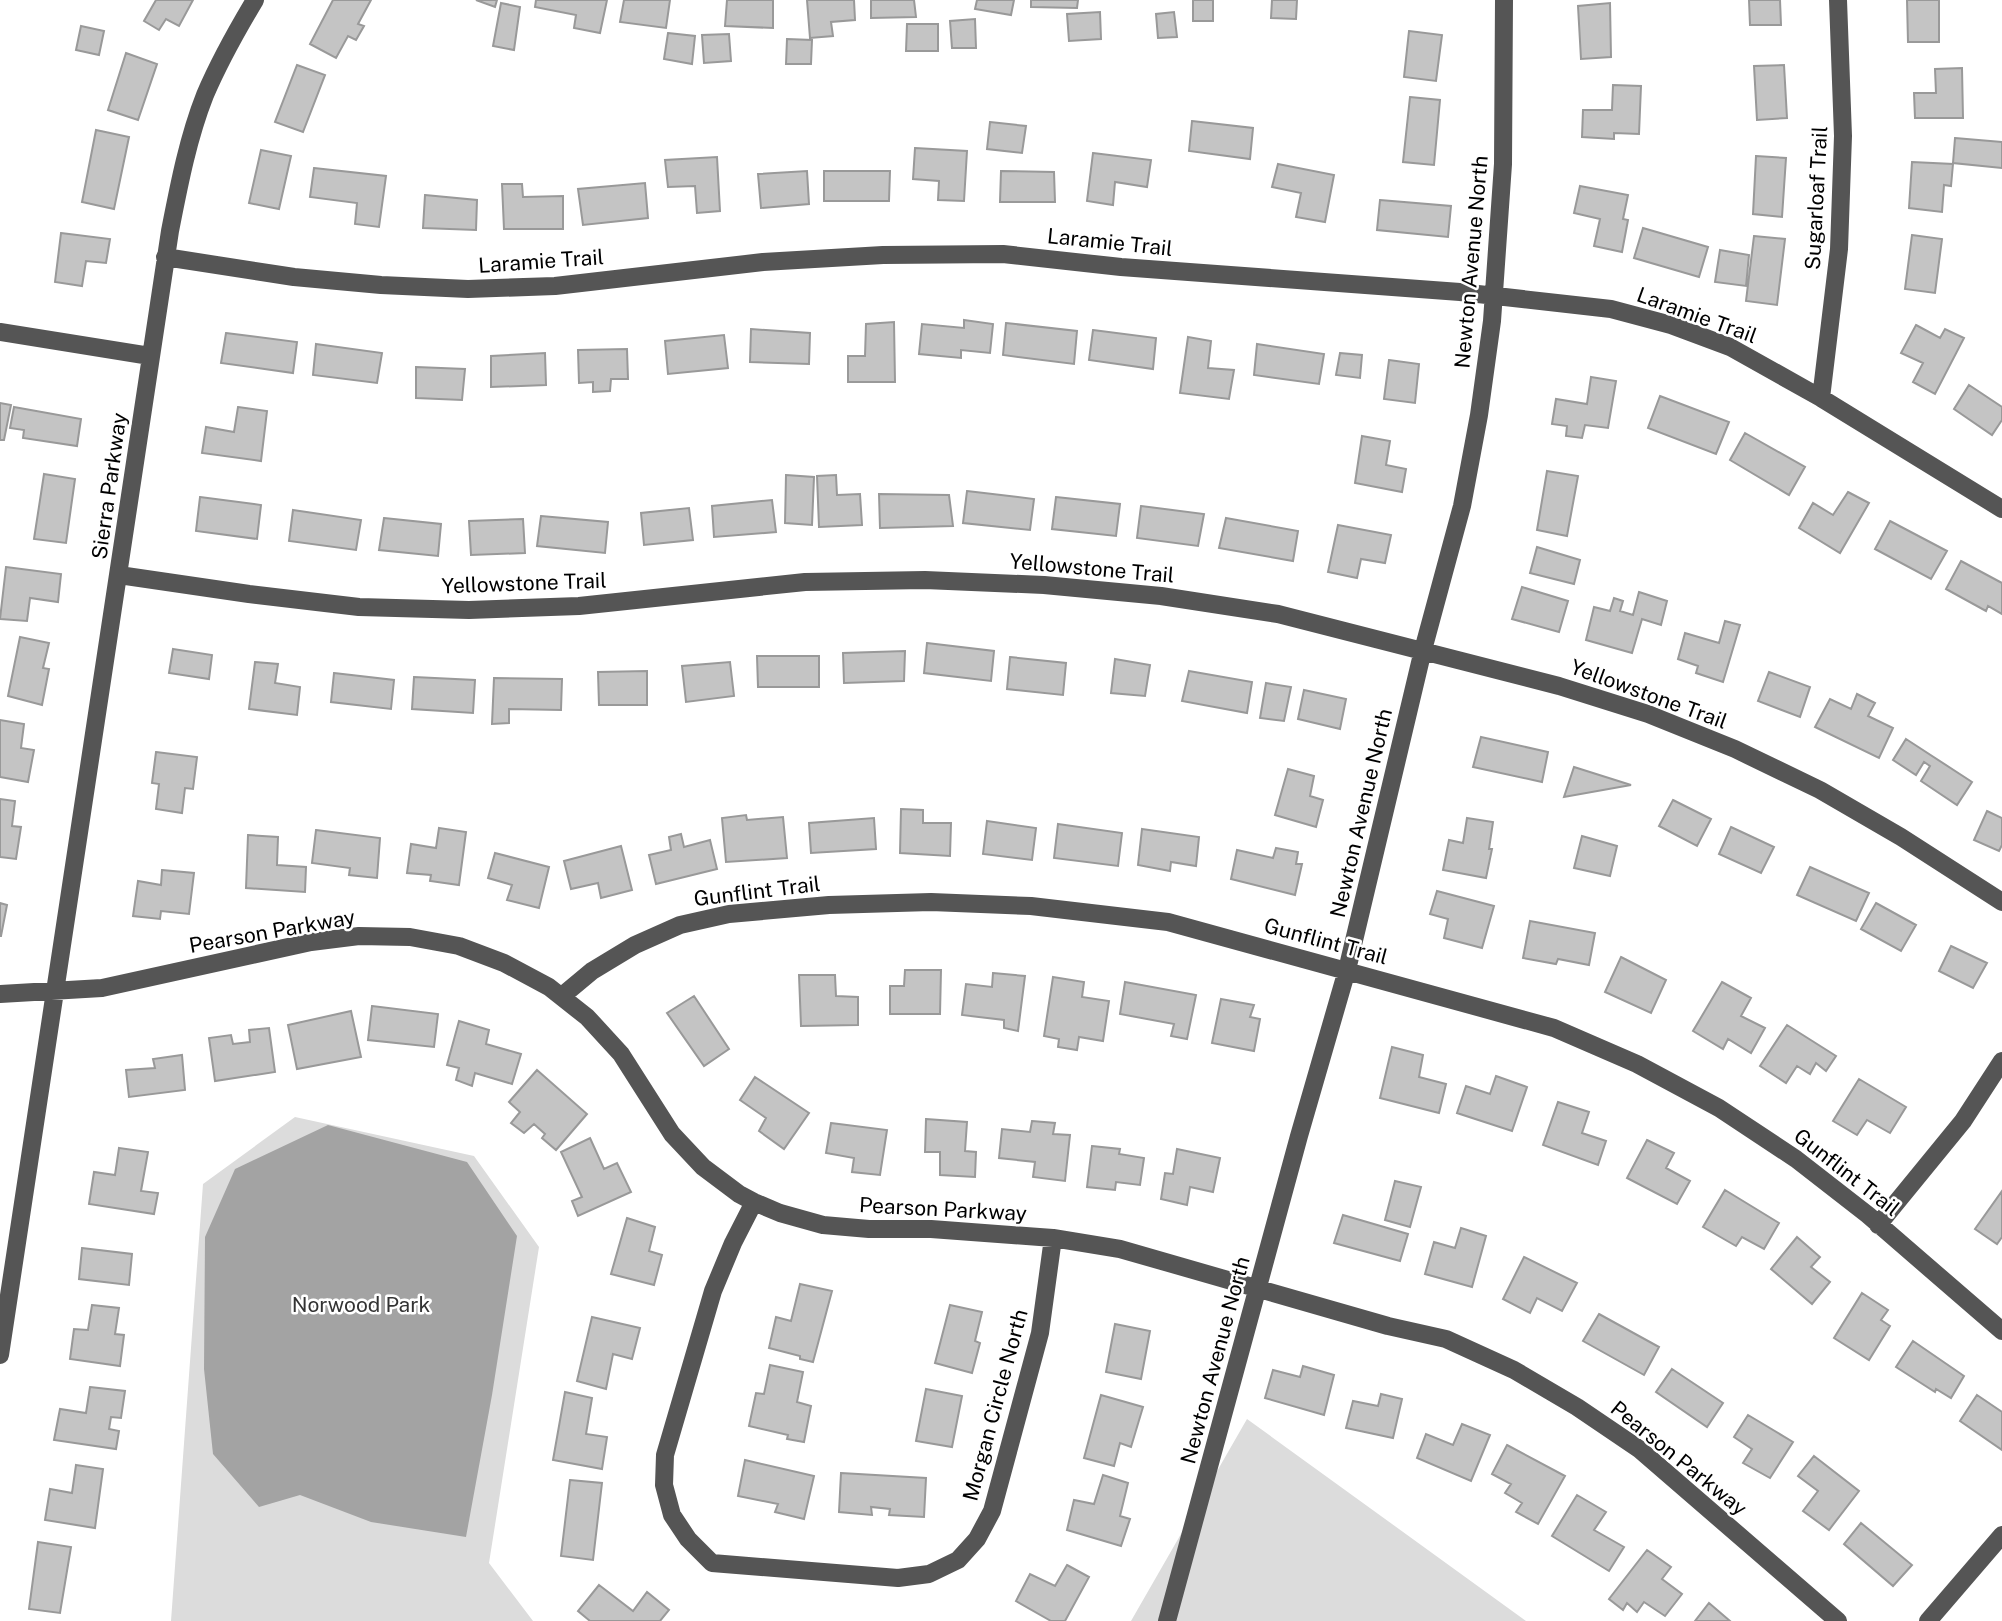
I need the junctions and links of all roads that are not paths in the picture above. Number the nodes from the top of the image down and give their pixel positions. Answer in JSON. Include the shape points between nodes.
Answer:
{"nodes":[{"id":1,"x":256,"y":0,"type":"edge"},
{"id":2,"x":1504,"y":0,"type":"edge"},
{"id":3,"x":1838,"y":0,"type":"edge"},
{"id":4,"x":165,"y":257,"type":"junction"},
{"id":5,"x":1494,"y":295,"type":"junction"},
{"id":6,"x":0,"y":332,"type":"edge"},
{"id":7,"x":150,"y":356,"type":"junction"},
{"id":8,"x":1821,"y":398,"type":"junction"},
{"id":9,"x":2002,"y":509,"type":"edge"},
{"id":10,"x":119,"y":575,"type":"junction"},
{"id":11,"x":1423,"y":650,"type":"junction"},
{"id":12,"x":2002,"y":902,"type":"edge"},
{"id":13,"x":1347,"y":970,"type":"junction"},
{"id":14,"x":53,"y":992,"type":"junction"},
{"id":15,"x":0,"y":994,"type":"edge"},
{"id":16,"x":562,"y":996,"type":"junction"},
{"id":17,"x":2002,"y":1061,"type":"edge"},
{"id":18,"x":754,"y":1202,"type":"junction"},
{"id":19,"x":1878,"y":1225,"type":"junction"},
{"id":20,"x":1053,"y":1238,"type":"junction"},
{"id":21,"x":1258,"y":1287,"type":"junction"},
{"id":22,"x":2002,"y":1331,"type":"edge"},
{"id":23,"x":0,"y":1355,"type":"edge"},
{"id":24,"x":2002,"y":1535,"type":"edge"},
{"id":25,"x":1167,"y":1621,"type":"edge"},
{"id":26,"x":1838,"y":1621,"type":"edge"},
{"id":27,"x":1928,"y":1621,"type":"edge"}],
"edges":[{"from":1,"to":4,"type":"street","name":"Sierra Parkway","via":[[205,96],[184,163]]},
{"from":2,"to":5,"type":"street","name":"Newton Avenue North","via":[[1503,164]]},
{"from":3,"to":8,"type":"street","name":"Sugarloaf Trail","via":[[1843,135],[1839,249]]},
{"from":4,"to":5,"type":"street","name":"Laramie Trail","via":[[294,277],[468,289],[555,286],[763,262],[1003,254]]},
{"from":4,"to":7,"type":"street","name":"Sierra Parkway"},
{"from":5,"to":8,"type":"street","name":"Laramie Trail","via":[[1611,309],[1671,325],[1730,348]]},
{"from":5,"to":11,"type":"street","name":"Newton Avenue North","via":[[1462,506]]},
{"from":6,"to":7,"type":"street"},
{"from":7,"to":10,"type":"street","name":"Sierra Parkway"},
{"from":8,"to":9,"type":"street","name":"Laramie Trail"},
{"from":10,"to":11,"type":"street","name":"Yellowstone Trail","via":[[359,607],[469,610],[579,606],[805,582],[1044,584],[1278,614]]},
{"from":10,"to":14,"type":"street","name":"Sierra Parkway"},
{"from":11,"to":12,"type":"street","name":"Yellowstone Trail","via":[[1648,714],[1735,750],[1820,790]]},
{"from":11,"to":13,"type":"street","name":"Newton Avenue North"},
{"from":13,"to":16,"type":"street","name":"Gunflint Trail","via":[[1168,922],[1031,906],[931,902],[829,905],[729,914],[680,925],[635,945]]},
{"from":13,"to":19,"type":"street","name":"Gunflint Trail","via":[[1554,1028],[1637,1064],[1719,1108],[1796,1159]]},
{"from":13,"to":21,"type":"street","name":"Newton Avenue North"},
{"from":14,"to":15,"type":"street"},
{"from":14,"to":16,"type":"street","name":"Pearson Parkway","via":[[102,988],[359,936],[410,937],[458,946],[504,963]]},
{"from":14,"to":23,"type":"street","name":"Sierra Parkway"},
{"from":16,"to":18,"type":"street","name":"Pearson Parkway","via":[[621,1054],[672,1134],[703,1167]]},
{"from":17,"to":19,"type":"street","via":[[1964,1121]]},
{"from":18,"to":20,"type":"street","name":"Pearson Parkway","via":[[823,1225]]},
{"from":18,"to":20,"type":"street","name":"Morgan Circle North","via":[[713,1292],[665,1455],[664,1485],[672,1515],[712,1563],[898,1578],[929,1574],[958,1560],[977,1539],[992,1511],[1040,1333]]},
{"from":19,"to":22,"type":"street","name":"Gunflint Trail"},
{"from":20,"to":21,"type":"street","name":"Pearson Parkway","via":[[1120,1249]]},
{"from":21,"to":25,"type":"street","name":"Newton Avenue North"},
{"from":21,"to":26,"type":"street","name":"Pearson Parkway","via":[[1446,1339],[1514,1370],[1639,1449]]},
{"from":24,"to":27,"type":"street"}]}
